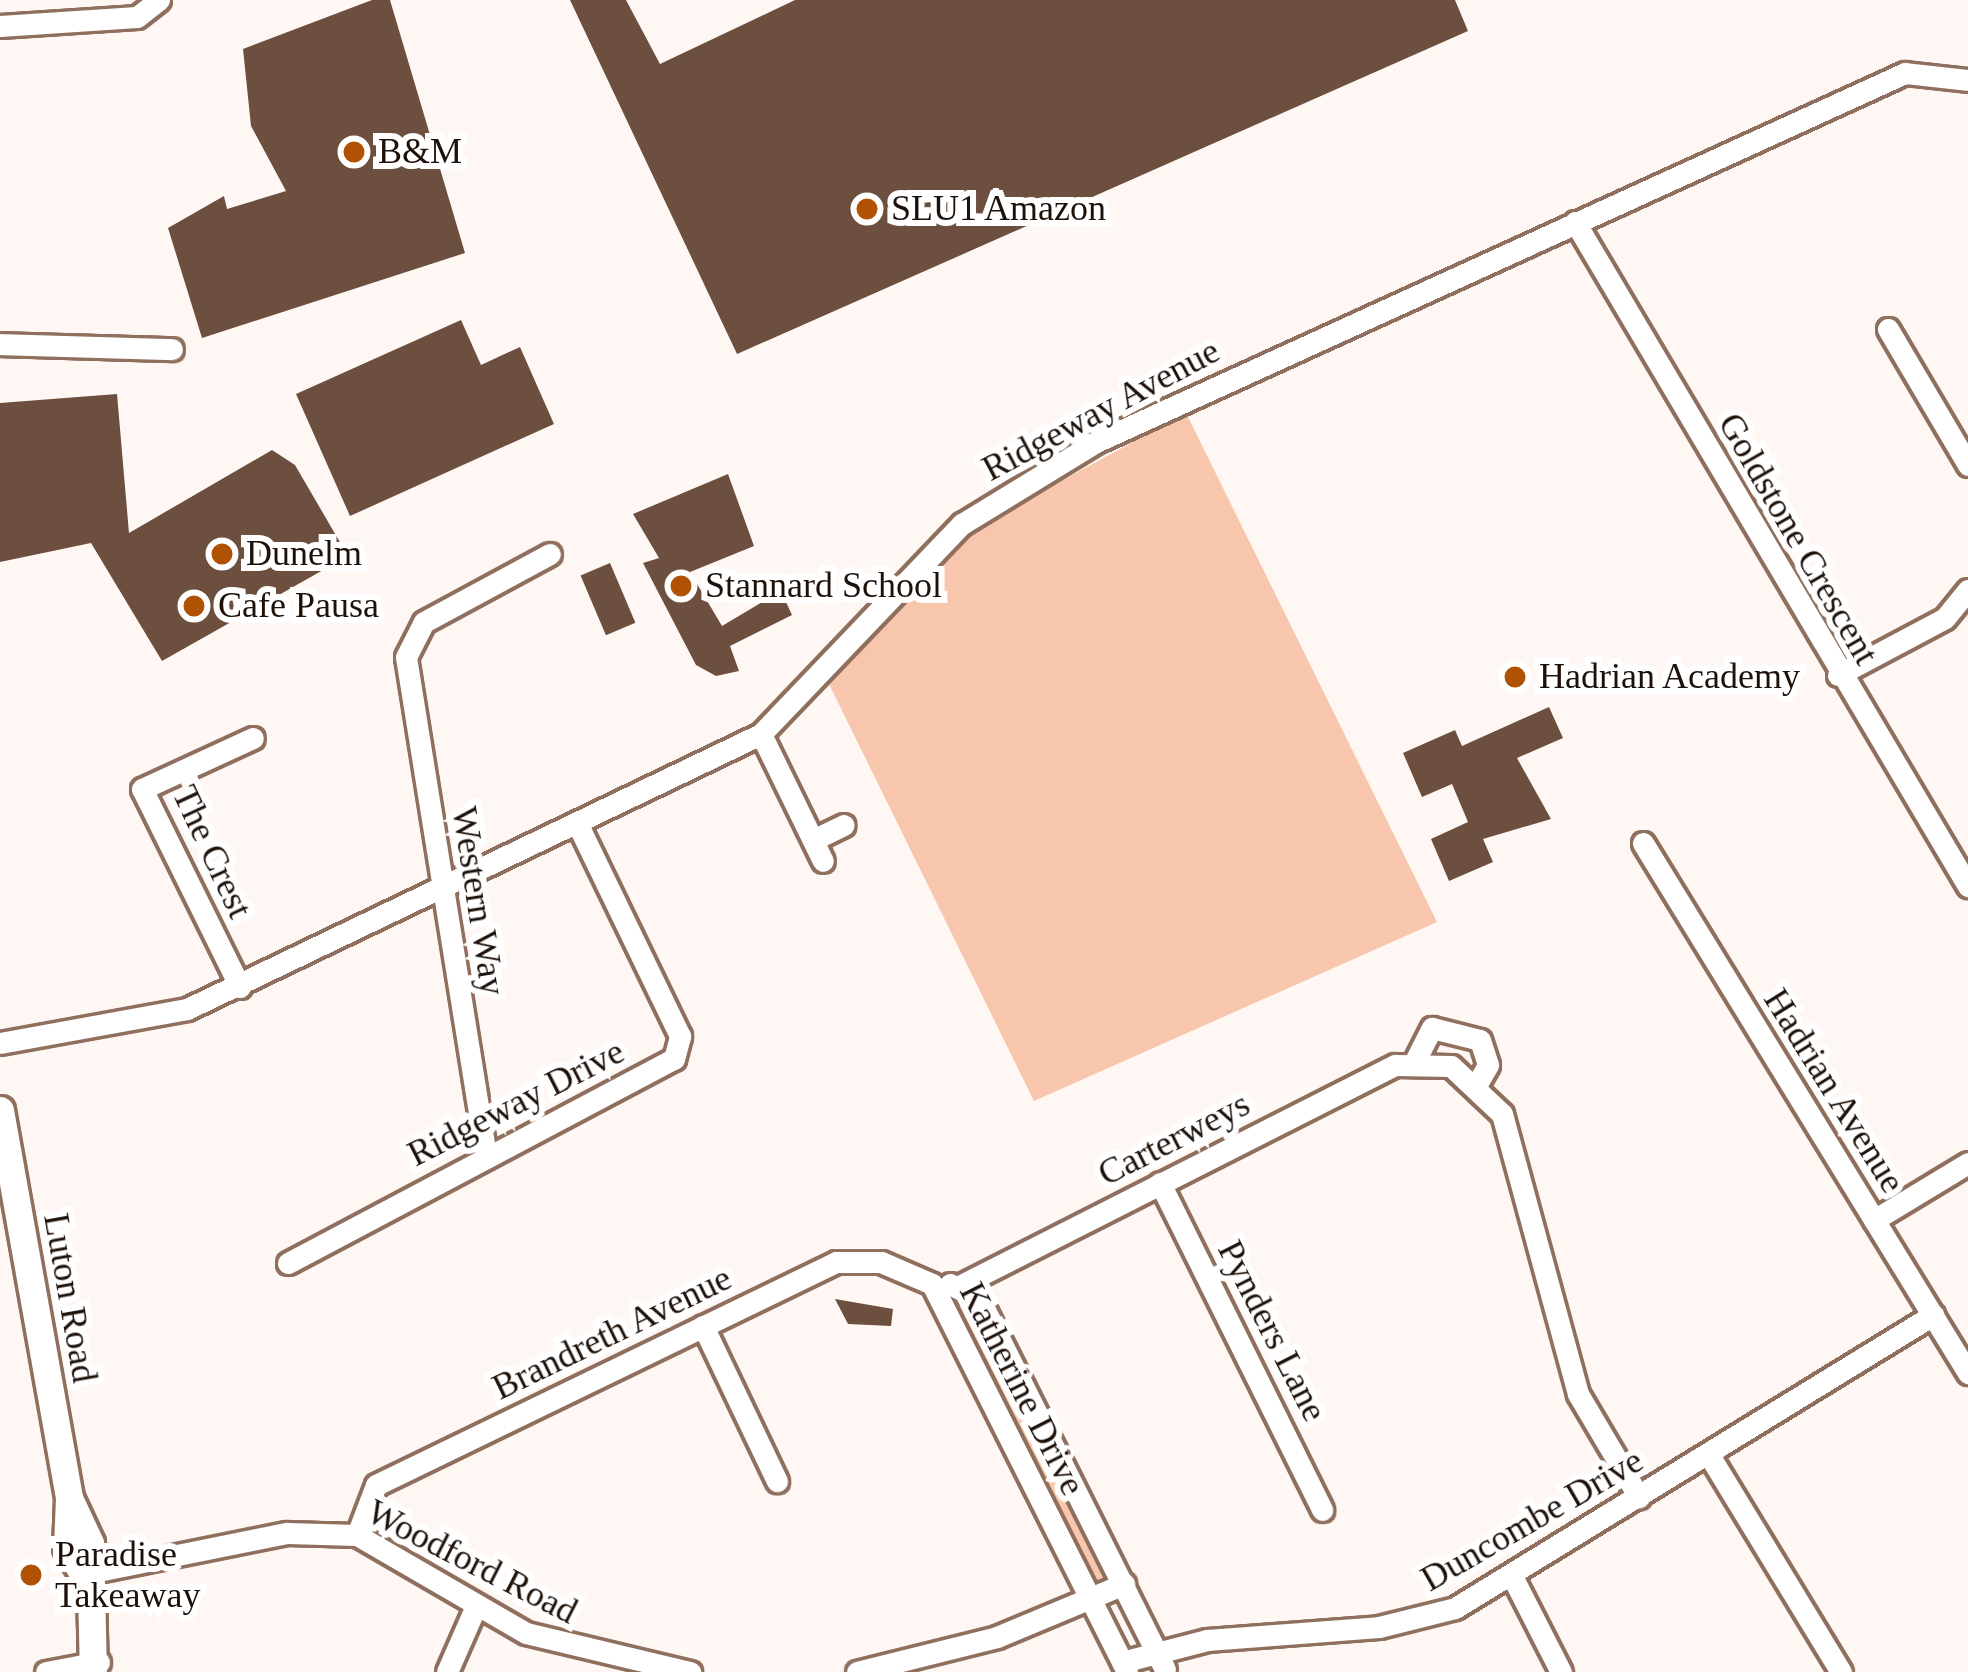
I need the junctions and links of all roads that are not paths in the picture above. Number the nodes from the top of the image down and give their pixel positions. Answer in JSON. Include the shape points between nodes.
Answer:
{"nodes":[{"id":1,"x":159,"y":0,"type":"edge"},
{"id":2,"x":44,"y":12,"type":"edge"},
{"id":3,"x":0,"y":26,"type":"edge"},
{"id":4,"x":1968,"y":80,"type":"edge"},
{"id":5,"x":1575,"y":222,"type":"junction"},
{"id":6,"x":1888,"y":329,"type":"dead end"},
{"id":7,"x":0,"y":344,"type":"edge"},
{"id":8,"x":172,"y":349,"type":"dead end"},
{"id":9,"x":1968,"y":466,"type":"edge"},
{"id":10,"x":550,"y":554,"type":"dead end"},
{"id":11,"x":1968,"y":590,"type":"edge"},
{"id":12,"x":1838,"y":676,"type":"junction"},
{"id":13,"x":761,"y":734,"type":"junction"},
{"id":14,"x":253,"y":738,"type":"dead end"},
{"id":15,"x":577,"y":823,"type":"junction"},
{"id":16,"x":844,"y":825,"type":"dead end"},
{"id":17,"x":813,"y":840,"type":"junction"},
{"id":18,"x":1643,"y":843,"type":"dead end"},
{"id":19,"x":823,"y":861,"type":"dead end"},
{"id":20,"x":1968,"y":886,"type":"edge"},
{"id":21,"x":442,"y":889,"type":"junction"},
{"id":22,"x":240,"y":986,"type":"junction"},
{"id":23,"x":0,"y":1043,"type":"edge"},
{"id":24,"x":1416,"y":1060,"type":"junction"},
{"id":25,"x":1478,"y":1082,"type":"junction"},
{"id":26,"x":0,"y":1109,"type":"edge"},
{"id":27,"x":487,"y":1156,"type":"junction"},
{"id":28,"x":1968,"y":1162,"type":"edge"},
{"id":29,"x":1160,"y":1183,"type":"junction"},
{"id":30,"x":1874,"y":1220,"type":"junction"},
{"id":31,"x":288,"y":1263,"type":"dead end"},
{"id":32,"x":932,"y":1284,"type":"junction"},
{"id":33,"x":963,"y":1284,"type":"junction"},
{"id":34,"x":1933,"y":1315,"type":"junction"},
{"id":35,"x":703,"y":1326,"type":"junction"},
{"id":36,"x":1968,"y":1373,"type":"edge"},
{"id":37,"x":1709,"y":1455,"type":"junction"},
{"id":38,"x":777,"y":1481,"type":"dead end"},
{"id":39,"x":1639,"y":1497,"type":"junction"},
{"id":40,"x":1322,"y":1510,"type":"dead end"},
{"id":41,"x":357,"y":1535,"type":"junction"},
{"id":42,"x":83,"y":1574,"type":"junction"},
{"id":43,"x":1512,"y":1576,"type":"junction"},
{"id":44,"x":1124,"y":1584,"type":"junction"},
{"id":45,"x":1091,"y":1601,"type":"junction"},
{"id":46,"x":476,"y":1606,"type":"junction"},
{"id":47,"x":1163,"y":1665,"type":"edge"},
{"id":48,"x":1125,"y":1667,"type":"edge"},
{"id":49,"x":102,"y":1669,"type":"edge"},
{"id":50,"x":640,"y":1669,"type":"edge"},
{"id":51,"x":46,"y":1672,"type":"edge"},
{"id":52,"x":447,"y":1672,"type":"edge"},
{"id":53,"x":690,"y":1672,"type":"edge"},
{"id":54,"x":857,"y":1672,"type":"edge"},
{"id":55,"x":1561,"y":1672,"type":"edge"},
{"id":56,"x":1841,"y":1672,"type":"edge"}],
"edges":[{"from":1,"to":2,"type":"street","via":[[137,17]]},
{"from":2,"to":3,"type":"street"},
{"from":4,"to":5,"type":"street","name":"Ridgeway Avenue","via":[[1905,73]]},
{"from":5,"to":12,"type":"street","name":"Goldstone Crescent"},
{"from":5,"to":13,"type":"street","name":"Ridgeway Avenue","via":[[1023,482],[879,601]]},
{"from":6,"to":9,"type":"street"},
{"from":7,"to":8,"type":"street"},
{"from":10,"to":21,"type":"street","name":"Western Way","via":[[424,622],[406,658]]},
{"from":11,"to":12,"type":"street","via":[[1945,618]]},
{"from":12,"to":20,"type":"street","name":"Goldstone Crescent"},
{"from":13,"to":15,"type":"street","name":"Ridgeway Avenue"},
{"from":13,"to":17,"type":"street"},
{"from":14,"to":22,"type":"street","name":"The Crest","via":[[142,789]]},
{"from":15,"to":21,"type":"street","name":"Ridgeway Avenue"},
{"from":15,"to":27,"type":"street","name":"Ridgeway Drive","via":[[680,1036],[674,1060]]},
{"from":16,"to":17,"type":"street"},
{"from":17,"to":19,"type":"street"},
{"from":18,"to":30,"type":"street","name":"Hadrian Avenue"},
{"from":21,"to":22,"type":"street","name":"Ridgeway Avenue"},
{"from":21,"to":27,"type":"street","name":"Western Way"},
{"from":22,"to":23,"type":"street","name":"Ridgeway Avenue","via":[[187,1009]]},
{"from":24,"to":25,"type":"street"},
{"from":24,"to":25,"type":"street","name":"Carterweys","via":[[1420,1033],[1459,1033],[1487,1049]]},
{"from":24,"to":29,"type":"street","name":"Carterweys"},
{"from":25,"to":39,"type":"street","name":"Carterweys","via":[[1502,1114],[1577,1394]]},
{"from":26,"to":42,"type":"main road","name":"Luton Road","via":[[69,1498],[88,1532]]},
{"from":27,"to":31,"type":"street","name":"Ridgeway Drive"},
{"from":28,"to":30,"type":"street"},
{"from":29,"to":33,"type":"street","name":"Carterweys"},
{"from":29,"to":40,"type":"street","name":"Pynders Lane"},
{"from":30,"to":34,"type":"street","name":"Hadrian Avenue"},
{"from":32,"to":33,"type":"street","name":"Katherine Drive"},
{"from":32,"to":35,"type":"street","name":"Brandreth Avenue","via":[[881,1262],[836,1262]]},
{"from":32,"to":45,"type":"street","name":"Katherine Drive"},
{"from":33,"to":44,"type":"street","name":"Katherine Drive"},
{"from":34,"to":36,"type":"street","name":"Hadrian Avenue"},
{"from":34,"to":37,"type":"street","name":"Duncombe Drive"},
{"from":35,"to":38,"type":"street"},
{"from":35,"to":41,"type":"street","name":"Brandreth Avenue","via":[[376,1485]]},
{"from":37,"to":39,"type":"street","name":"Duncombe Drive"},
{"from":37,"to":56,"type":"street"},
{"from":39,"to":43,"type":"street","name":"Duncombe Drive"},
{"from":41,"to":42,"type":"street","name":"Woodford Road","via":[[287,1533]]},
{"from":41,"to":46,"type":"street","name":"Woodford Road"},
{"from":42,"to":49,"type":"main road","name":"Luton Road"},
{"from":43,"to":47,"type":"street","name":"Duncombe Drive","via":[[1422,1620],[1207,1640]]},
{"from":43,"to":55,"type":"street"},
{"from":44,"to":45,"type":"street"},
{"from":44,"to":47,"type":"street","name":"Katherine Drive"},
{"from":45,"to":48,"type":"street","name":"Katherine Drive"},
{"from":45,"to":54,"type":"street"},
{"from":46,"to":50,"type":"street","name":"Woodford Road"},
{"from":46,"to":52,"type":"street"},
{"from":47,"to":48,"type":"street","name":"Duncombe Drive"},
{"from":49,"to":51,"type":"street"},
{"from":50,"to":53,"type":"street","name":"Woodford Road"}]}
